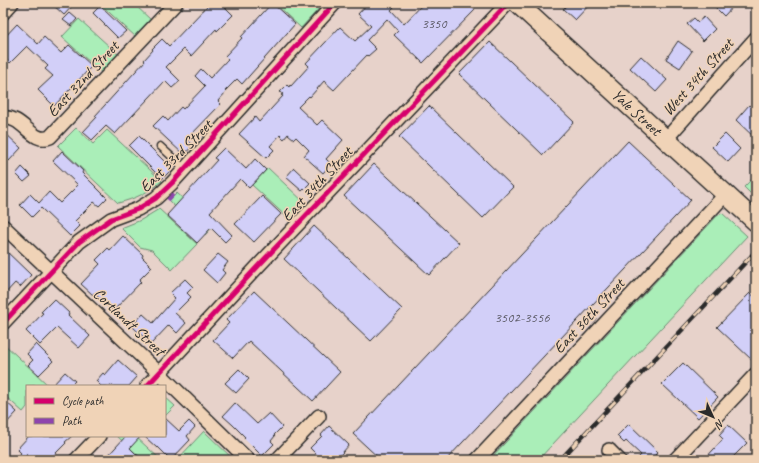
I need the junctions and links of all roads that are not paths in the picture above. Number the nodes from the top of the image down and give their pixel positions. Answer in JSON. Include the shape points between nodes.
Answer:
{"nodes":[{"id":1,"x":12,"y":3,"type":"edge"},
{"id":2,"x":176,"y":3,"type":"edge"},
{"id":3,"x":336,"y":3,"type":"edge"},
{"id":4,"x":508,"y":3,"type":"edge"},
{"id":5,"x":517,"y":3,"type":"edge"},
{"id":6,"x":3,"y":13,"type":"edge"},
{"id":7,"x":756,"y":38,"type":"edge"},
{"id":8,"x":3,"y":118,"type":"edge"},
{"id":9,"x":666,"y":139,"type":"junction"},
{"id":10,"x":160,"y":146,"type":"dead end"},
{"id":11,"x":185,"y":169,"type":"junction"},
{"id":12,"x":726,"y":195,"type":"junction"},
{"id":13,"x":756,"y":222,"type":"edge"},
{"id":14,"x":3,"y":226,"type":"edge"},
{"id":15,"x":51,"y":272,"type":"junction"},
{"id":16,"x":3,"y":324,"type":"edge"},
{"id":17,"x":159,"y":373,"type":"junction"},
{"id":18,"x":756,"y":374,"type":"edge"},
{"id":19,"x":148,"y":385,"type":"edge"},
{"id":20,"x":319,"y":416,"type":"dead end"},
{"id":21,"x":98,"y":437,"type":"edge"},
{"id":22,"x":609,"y":450,"type":"dead end"},
{"id":23,"x":76,"y":460,"type":"edge"},
{"id":24,"x":248,"y":460,"type":"edge"},
{"id":25,"x":277,"y":460,"type":"edge"},
{"id":26,"x":477,"y":460,"type":"edge"},
{"id":27,"x":619,"y":460,"type":"edge"},
{"id":28,"x":675,"y":460,"type":"edge"}],
"edges":[{"from":1,"to":6,"type":"street"},
{"from":2,"to":8,"type":"street","name":"East 32nd Street","via":[[50,137],[40,138],[16,120]]},
{"from":3,"to":11,"type":"street","name":"East 33rd Street"},
{"from":4,"to":17,"type":"street","name":"East 34th Street","via":[[374,142]]},
{"from":5,"to":9,"type":"main road","name":"Yale Street"},
{"from":7,"to":9,"type":"street","name":"West 34th Street"},
{"from":9,"to":12,"type":"main road","name":"Yale Street"},
{"from":10,"to":11,"type":"lane"},
{"from":11,"to":15,"type":"street","name":"East 33rd Street","via":[[156,198],[138,209],[111,219],[79,242]]},
{"from":12,"to":13,"type":"main road","name":"Yale Street"},
{"from":12,"to":26,"type":"street","name":"East 36th Street"},
{"from":14,"to":15,"type":"street","name":"Cortlandt Street"},
{"from":15,"to":16,"type":"street","name":"East 33rd Street"},
{"from":15,"to":17,"type":"street","name":"Cortlandt Street"},
{"from":17,"to":19,"type":"street","name":"East 34th Street"},
{"from":17,"to":24,"type":"street","name":"Cortlandt Street"},
{"from":18,"to":28,"type":"street"},
{"from":20,"to":25,"type":"street"},
{"from":21,"to":23,"type":"street"},
{"from":22,"to":27,"type":"street"}]}
